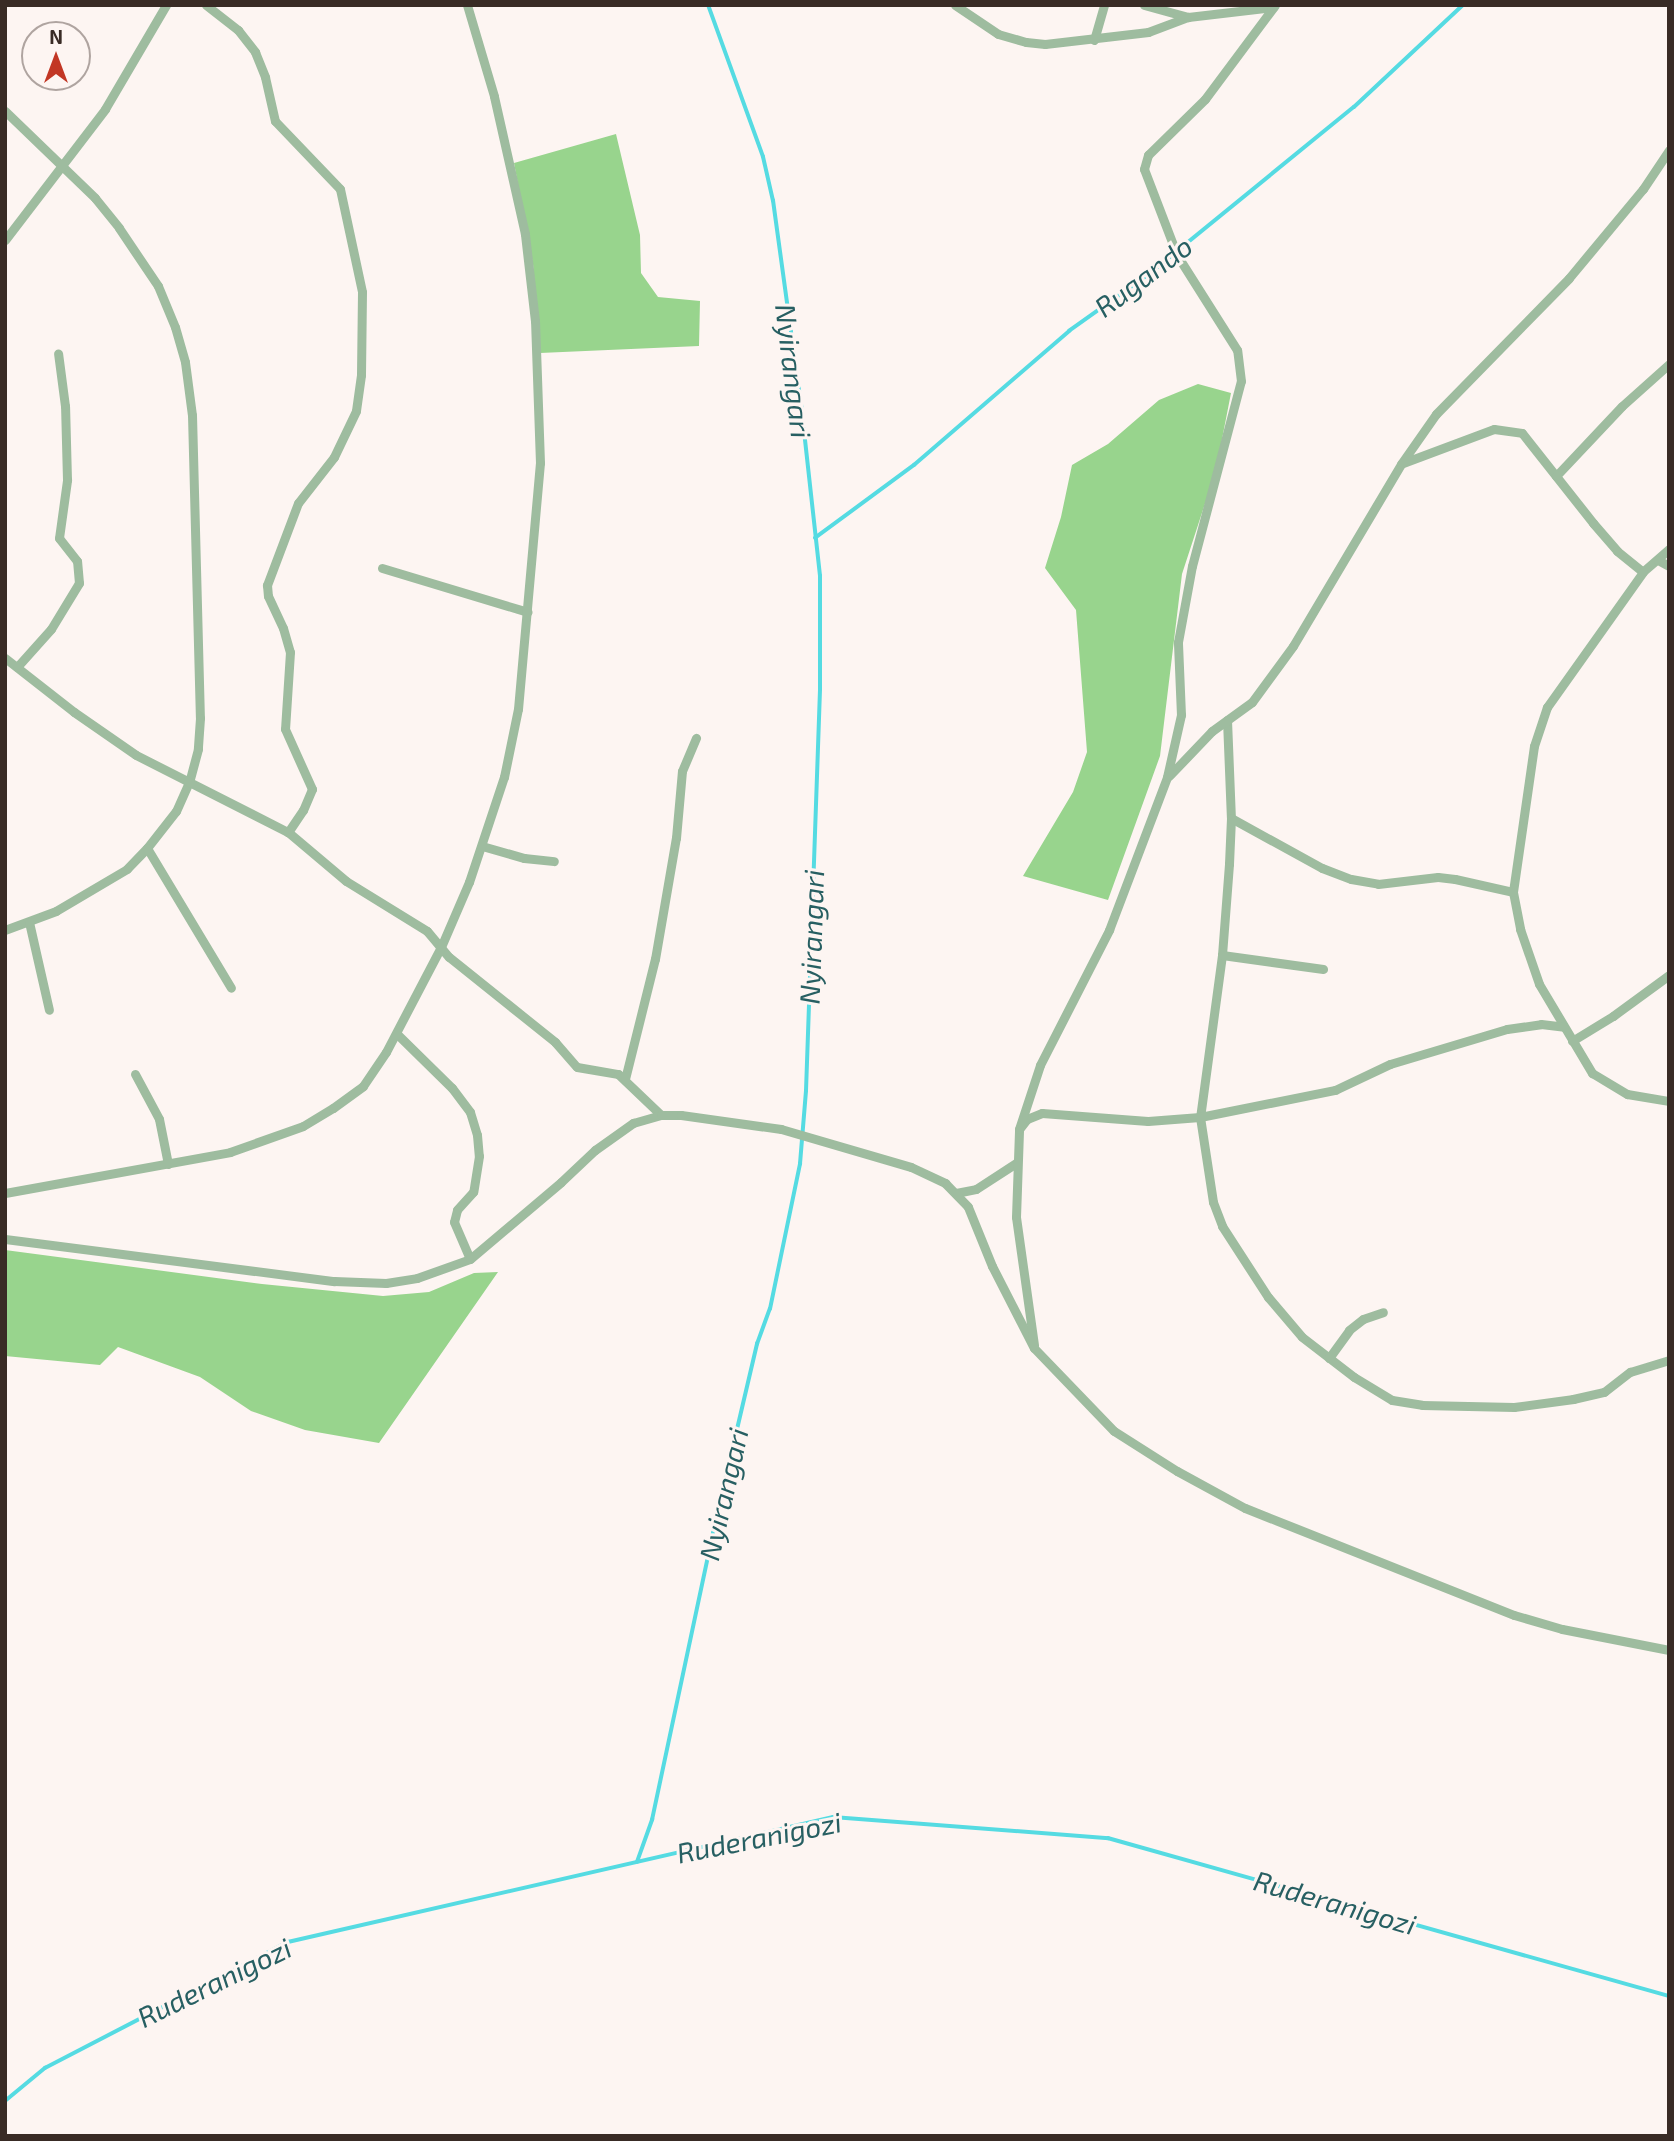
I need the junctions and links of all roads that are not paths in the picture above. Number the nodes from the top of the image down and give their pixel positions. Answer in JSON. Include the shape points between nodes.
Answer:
{"nodes":[{"id":1,"x":166,"y":5,"type":"edge"},
{"id":2,"x":206,"y":5,"type":"edge"},
{"id":3,"x":467,"y":5,"type":"edge"},
{"id":4,"x":955,"y":5,"type":"edge"},
{"id":5,"x":1104,"y":5,"type":"edge"},
{"id":6,"x":1144,"y":5,"type":"edge"},
{"id":7,"x":1274,"y":6,"type":"edge"},
{"id":8,"x":1188,"y":17,"type":"junction"},
{"id":9,"x":1094,"y":40,"type":"junction"},
{"id":10,"x":5,"y":111,"type":"edge"},
{"id":11,"x":1669,"y":150,"type":"edge"},
{"id":12,"x":62,"y":166,"type":"junction"},
{"id":13,"x":5,"y":240,"type":"edge"},
{"id":14,"x":58,"y":353,"type":"dead end"},
{"id":15,"x":1669,"y":364,"type":"edge"},
{"id":16,"x":1401,"y":464,"type":"junction"},
{"id":17,"x":1556,"y":476,"type":"junction"},
{"id":18,"x":1669,"y":549,"type":"edge"},
{"id":19,"x":1658,"y":560,"type":"junction"},
{"id":20,"x":1669,"y":566,"type":"edge"},
{"id":21,"x":382,"y":568,"type":"dead end"},
{"id":22,"x":1643,"y":572,"type":"junction"},
{"id":23,"x":528,"y":612,"type":"junction"},
{"id":24,"x":5,"y":658,"type":"edge"},
{"id":25,"x":18,"y":667,"type":"junction"},
{"id":26,"x":1227,"y":720,"type":"junction"},
{"id":27,"x":696,"y":738,"type":"dead end"},
{"id":28,"x":1167,"y":777,"type":"junction"},
{"id":29,"x":189,"y":782,"type":"junction"},
{"id":30,"x":1231,"y":818,"type":"junction"},
{"id":31,"x":288,"y":832,"type":"junction"},
{"id":32,"x":482,"y":846,"type":"junction"},
{"id":33,"x":147,"y":848,"type":"junction"},
{"id":34,"x":554,"y":861,"type":"dead end"},
{"id":35,"x":1513,"y":892,"type":"junction"},
{"id":36,"x":29,"y":922,"type":"junction"},
{"id":37,"x":5,"y":930,"type":"edge"},
{"id":38,"x":441,"y":947,"type":"junction"},
{"id":39,"x":1222,"y":955,"type":"junction"},
{"id":40,"x":1322,"y":970,"type":"dead end"},
{"id":41,"x":1669,"y":975,"type":"edge"},
{"id":42,"x":231,"y":988,"type":"dead end"},
{"id":43,"x":49,"y":1010,"type":"dead end"},
{"id":44,"x":1564,"y":1027,"type":"junction"},
{"id":45,"x":397,"y":1034,"type":"junction"},
{"id":46,"x":1572,"y":1041,"type":"junction"},
{"id":47,"x":135,"y":1074,"type":"dead end"},
{"id":48,"x":625,"y":1079,"type":"junction"},
{"id":49,"x":1669,"y":1101,"type":"edge"},
{"id":50,"x":661,"y":1115,"type":"junction"},
{"id":51,"x":1200,"y":1117,"type":"junction"},
{"id":52,"x":1018,"y":1129,"type":"junction"},
{"id":53,"x":1016,"y":1163,"type":"junction"},
{"id":54,"x":168,"y":1164,"type":"junction"},
{"id":55,"x":957,"y":1193,"type":"junction"},
{"id":56,"x":5,"y":1194,"type":"edge"},
{"id":57,"x":5,"y":1239,"type":"edge"},
{"id":58,"x":470,"y":1259,"type":"junction"},
{"id":59,"x":1382,"y":1312,"type":"dead end"},
{"id":60,"x":1034,"y":1349,"type":"junction"},
{"id":61,"x":1329,"y":1358,"type":"junction"},
{"id":62,"x":1669,"y":1360,"type":"edge"},
{"id":63,"x":1669,"y":1650,"type":"edge"}],
"edges":[{"from":1,"to":12,"type":"street","via":[[106,109]]},
{"from":2,"to":31,"type":"street","via":[[238,30],[255,52],[275,121],[340,189],[362,292],[356,411],[334,457],[299,503],[267,584],[290,652],[285,729],[312,789]]},
{"from":3,"to":23,"type":"street","via":[[510,163],[531,278],[540,463]]},
{"from":4,"to":9,"type":"street","via":[[1011,40],[1045,44]]},
{"from":5,"to":9,"type":"street"},
{"from":6,"to":8,"type":"street"},
{"from":7,"to":8,"type":"street"},
{"from":7,"to":28,"type":"street","via":[[1197,108],[1149,155],[1144,169],[1177,255],[1227,331],[1241,365],[1237,401],[1192,566],[1178,642],[1181,715]]},
{"from":8,"to":9,"type":"street","via":[[1148,32]]},
{"from":10,"to":12,"type":"street"},
{"from":11,"to":16,"type":"street","via":[[1593,250],[1456,391]]},
{"from":12,"to":13,"type":"street"},
{"from":12,"to":29,"type":"street","via":[[95,198],[158,286],[185,362],[192,415],[200,718]]},
{"from":14,"to":25,"type":"street","via":[[67,480],[59,538],[77,561],[79,583],[51,629]]},
{"from":15,"to":17,"type":"street"},
{"from":16,"to":17,"type":"street","via":[[1472,436],[1508,429],[1532,441]]},
{"from":16,"to":26,"type":"street","via":[[1293,646],[1249,706]]},
{"from":17,"to":22,"type":"street","via":[[1617,551]]},
{"from":18,"to":19,"type":"street"},
{"from":19,"to":20,"type":"street"},
{"from":19,"to":22,"type":"street"},
{"from":21,"to":23,"type":"street"},
{"from":22,"to":35,"type":"street","via":[[1548,707],[1534,746]]},
{"from":23,"to":32,"type":"street","via":[[518,709],[504,777]]},
{"from":24,"to":25,"type":"street"},
{"from":25,"to":29,"type":"street","via":[[136,755]]},
{"from":26,"to":28,"type":"street"},
{"from":26,"to":30,"type":"street"},
{"from":27,"to":48,"type":"street","via":[[682,771],[676,838],[655,959]]},
{"from":28,"to":52,"type":"street","via":[[1109,930],[1040,1065]]},
{"from":29,"to":31,"type":"street"},
{"from":29,"to":33,"type":"street","via":[[176,811]]},
{"from":30,"to":35,"type":"street","via":[[1351,879],[1378,884],[1438,877]]},
{"from":30,"to":39,"type":"street"},
{"from":31,"to":38,"type":"street","via":[[346,881],[427,930]]},
{"from":32,"to":34,"type":"street"},
{"from":32,"to":38,"type":"street"},
{"from":33,"to":36,"type":"street","via":[[127,869]]},
{"from":33,"to":42,"type":"street"},
{"from":35,"to":44,"type":"street","via":[[1539,984]]},
{"from":36,"to":37,"type":"street"},
{"from":36,"to":43,"type":"street"},
{"from":38,"to":45,"type":"street"},
{"from":38,"to":48,"type":"street","via":[[555,1042],[577,1067],[613,1071]]},
{"from":39,"to":40,"type":"street"},
{"from":39,"to":51,"type":"street"},
{"from":41,"to":46,"type":"street"},
{"from":44,"to":46,"type":"street"},
{"from":44,"to":51,"type":"street","via":[[1541,1024],[1507,1029],[1390,1064],[1335,1090]]},
{"from":45,"to":54,"type":"street","via":[[363,1086],[317,1119],[230,1152]]},
{"from":45,"to":58,"type":"street","via":[[470,1112],[479,1156],[473,1192],[457,1210],[454,1222]]},
{"from":46,"to":49,"type":"street","via":[[1592,1073],[1627,1094]]},
{"from":47,"to":54,"type":"street","via":[[159,1119]]},
{"from":48,"to":50,"type":"street"},
{"from":50,"to":55,"type":"street","via":[[739,1121],[813,1137],[930,1175]]},
{"from":50,"to":58,"type":"street","via":[[618,1131]]},
{"from":51,"to":52,"type":"street","via":[[1148,1121],[1042,1113]]},
{"from":51,"to":61,"type":"street","via":[[1213,1202],[1222,1226],[1268,1297],[1303,1337]]},
{"from":52,"to":53,"type":"street"},
{"from":53,"to":55,"type":"street","via":[[976,1189]]},
{"from":53,"to":60,"type":"street","via":[[1016,1217]]},
{"from":54,"to":56,"type":"street"},
{"from":55,"to":60,"type":"street","via":[[968,1207]]},
{"from":57,"to":58,"type":"street","via":[[359,1284],[417,1278]]},
{"from":59,"to":61,"type":"street","via":[[1349,1330]]},
{"from":60,"to":63,"type":"street","via":[[1114,1431],[1245,1508],[1514,1615]]},
{"from":61,"to":62,"type":"street","via":[[1392,1400],[1472,1409],[1594,1395],[1630,1372]]}]}
